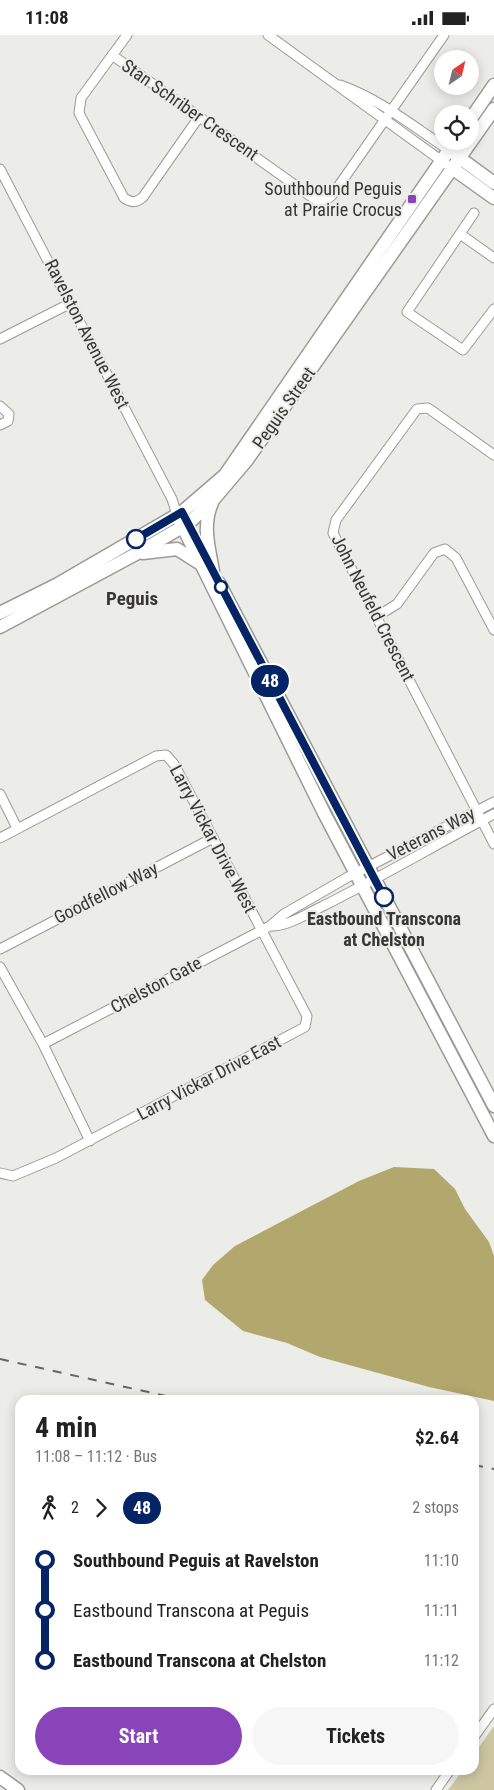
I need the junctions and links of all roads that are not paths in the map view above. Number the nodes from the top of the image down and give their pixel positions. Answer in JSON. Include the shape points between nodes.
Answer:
{"nodes":[{"id":1,"x":127,"y":35,"type":"edge"},
{"id":2,"x":268,"y":35,"type":"edge"},
{"id":3,"x":444,"y":35,"type":"edge"},
{"id":4,"x":112,"y":55,"type":"junction"},
{"id":5,"x":336,"y":83,"type":"junction"},
{"id":6,"x":494,"y":85,"type":"edge"},
{"id":7,"x":479,"y":107,"type":"edge"},
{"id":8,"x":494,"y":109,"type":"edge"},
{"id":9,"x":392,"y":111,"type":"junction"},
{"id":10,"x":199,"y":117,"type":"junction"},
{"id":11,"x":385,"y":121,"type":"junction"},
{"id":12,"x":451,"y":156,"type":"edge"},
{"id":13,"x":0,"y":169,"type":"edge"},
{"id":14,"x":494,"y":183,"type":"edge"},
{"id":15,"x":494,"y":198,"type":"edge"},
{"id":16,"x":474,"y":213,"type":"dead end"},
{"id":17,"x":460,"y":234,"type":"junction"},
{"id":18,"x":494,"y":258,"type":"edge"},
{"id":19,"x":71,"y":303,"type":"junction"},
{"id":20,"x":494,"y":309,"type":"edge"},
{"id":21,"x":0,"y":339,"type":"edge"},
{"id":22,"x":0,"y":407,"type":"edge"},
{"id":23,"x":0,"y":425,"type":"edge"},
{"id":24,"x":494,"y":455,"type":"edge"},
{"id":25,"x":214,"y":499,"type":"junction"},
{"id":26,"x":183,"y":519,"type":"junction"},
{"id":27,"x":134,"y":555,"type":"junction"},
{"id":28,"x":208,"y":569,"type":"junction"},
{"id":29,"x":0,"y":613,"type":"edge"},
{"id":30,"x":376,"y":617,"type":"junction"},
{"id":31,"x":0,"y":627,"type":"edge"},
{"id":32,"x":494,"y":630,"type":"edge"},
{"id":33,"x":0,"y":794,"type":"edge"},
{"id":34,"x":494,"y":802,"type":"edge"},
{"id":35,"x":476,"y":811,"type":"junction"},
{"id":36,"x":494,"y":814,"type":"edge"},
{"id":37,"x":481,"y":821,"type":"junction"},
{"id":38,"x":17,"y":828,"type":"junction"},
{"id":39,"x":0,"y":838,"type":"edge"},
{"id":40,"x":212,"y":838,"type":"junction"},
{"id":41,"x":494,"y":844,"type":"edge"},
{"id":42,"x":368,"y":866,"type":"junction"},
{"id":43,"x":356,"y":873,"type":"junction"},
{"id":44,"x":374,"y":879,"type":"junction"},
{"id":45,"x":362,"y":885,"type":"junction"},
{"id":46,"x":266,"y":928,"type":"junction"},
{"id":47,"x":0,"y":949,"type":"edge"},
{"id":48,"x":0,"y":967,"type":"edge"},
{"id":49,"x":42,"y":1044,"type":"junction"},
{"id":50,"x":494,"y":1106,"type":"edge"},
{"id":51,"x":494,"y":1135,"type":"edge"},
{"id":52,"x":90,"y":1141,"type":"junction"},
{"id":53,"x":0,"y":1173,"type":"edge"},
{"id":54,"x":494,"y":1709,"type":"edge"},
{"id":55,"x":479,"y":1730,"type":"edge"},
{"id":56,"x":446,"y":1775,"type":"edge"},
{"id":57,"x":0,"y":1777,"type":"edge"},
{"id":58,"x":18,"y":1790,"type":"edge"},
{"id":59,"x":436,"y":1790,"type":"edge"}],
"edges":[{"from":1,"to":4,"type":"street"},
{"from":2,"to":5,"type":"street"},
{"from":3,"to":9,"type":"street","name":"Stan Schriber Crescent"},
{"from":4,"to":10,"type":"street","name":"Stan Schriber Crescent"},
{"from":4,"to":10,"type":"street","via":[[80,99],[79,113],[124,198],[131,202],[143,197]]},
{"from":5,"to":9,"type":"street"},
{"from":5,"to":11,"type":"street"},
{"from":6,"to":7,"type":"street"},
{"from":8,"to":12,"type":"street","name":"Peguis Street"},
{"from":9,"to":11,"type":"street","name":"Stan Schriber Crescent"},
{"from":9,"to":12,"type":"street"},
{"from":10,"to":11,"type":"street","name":"Stan Schriber Crescent","via":[[316,200],[322,201],[333,194]]},
{"from":11,"to":12,"type":"street"},
{"from":12,"to":14,"type":"street"},
{"from":12,"to":15,"type":"street"},
{"from":12,"to":25,"type":"street","name":"Peguis Street","via":[[247,460]]},
{"from":12,"to":26,"type":"street","name":"Peguis Street","via":[[224,475]]},
{"from":13,"to":19,"type":"street","name":"Ravelston Avenue West"},
{"from":16,"to":17,"type":"street"},
{"from":17,"to":18,"type":"street"},
{"from":17,"to":20,"type":"street","via":[[407,312],[463,351]]},
{"from":19,"to":21,"type":"street"},
{"from":19,"to":26,"type":"street","name":"Ravelston Avenue West"},
{"from":22,"to":23,"type":"street","via":[[9,414],[8,421]]},
{"from":24,"to":30,"type":"street","name":"John Neufeld Crescent","via":[[428,408],[418,409],[408,419],[333,525],[335,540]]},
{"from":25,"to":26,"type":"street","name":"Peguis Street"},
{"from":25,"to":28,"type":"street","via":[[206,515]]},
{"from":26,"to":27,"type":"street","name":"Peguis Street"},
{"from":26,"to":28,"type":"street"},
{"from":26,"to":29,"type":"street","name":"Peguis Street"},
{"from":27,"to":28,"type":"street","via":[[177,549]]},
{"from":27,"to":31,"type":"street","name":"Peguis Street"},
{"from":28,"to":42,"type":"street"},
{"from":28,"to":43,"type":"street","via":[[247,659]]},
{"from":30,"to":32,"type":"street","via":[[397,605],[434,553],[445,549],[456,558]]},
{"from":30,"to":35,"type":"street","name":"John Neufeld Crescent"},
{"from":33,"to":38,"type":"street"},
{"from":34,"to":35,"type":"street","name":"Veterans Way"},
{"from":35,"to":37,"type":"street","name":"John Neufeld Crescent"},
{"from":35,"to":42,"type":"street","name":"Veterans Way"},
{"from":36,"to":37,"type":"street","name":"Veterans Way"},
{"from":37,"to":41,"type":"street","name":"John Neufeld Crescent"},
{"from":37,"to":44,"type":"street","name":"Veterans Way"},
{"from":38,"to":39,"type":"street","name":"Larry Vickar Drive West"},
{"from":38,"to":40,"type":"street","name":"Larry Vickar Drive West","via":[[156,755],[166,755],[174,764]]},
{"from":40,"to":46,"type":"street","name":"Larry Vickar Drive West"},
{"from":40,"to":47,"type":"street","name":"Goodfellow Way"},
{"from":42,"to":43,"type":"street","name":"Chelston Gate"},
{"from":42,"to":44,"type":"street"},
{"from":43,"to":45,"type":"street"},
{"from":43,"to":46,"type":"street","name":"Chelston Gate","via":[[284,914]]},
{"from":44,"to":45,"type":"street","name":"Chelston Gate"},
{"from":44,"to":50,"type":"street"},
{"from":45,"to":46,"type":"street","name":"Chelston Gate","via":[[304,915]]},
{"from":45,"to":51,"type":"street"},
{"from":46,"to":49,"type":"street","name":"Chelston Gate"},
{"from":46,"to":52,"type":"street","name":"Larry Vickar Drive East","via":[[307,1016],[305,1027]]},
{"from":48,"to":49,"type":"street"},
{"from":49,"to":52,"type":"street"},
{"from":52,"to":53,"type":"street","name":"Larry Vickar Drive East","via":[[14,1176]]},
{"from":54,"to":55,"type":"street"},
{"from":56,"to":59,"type":"street"},
{"from":57,"to":58,"type":"street"}]}
